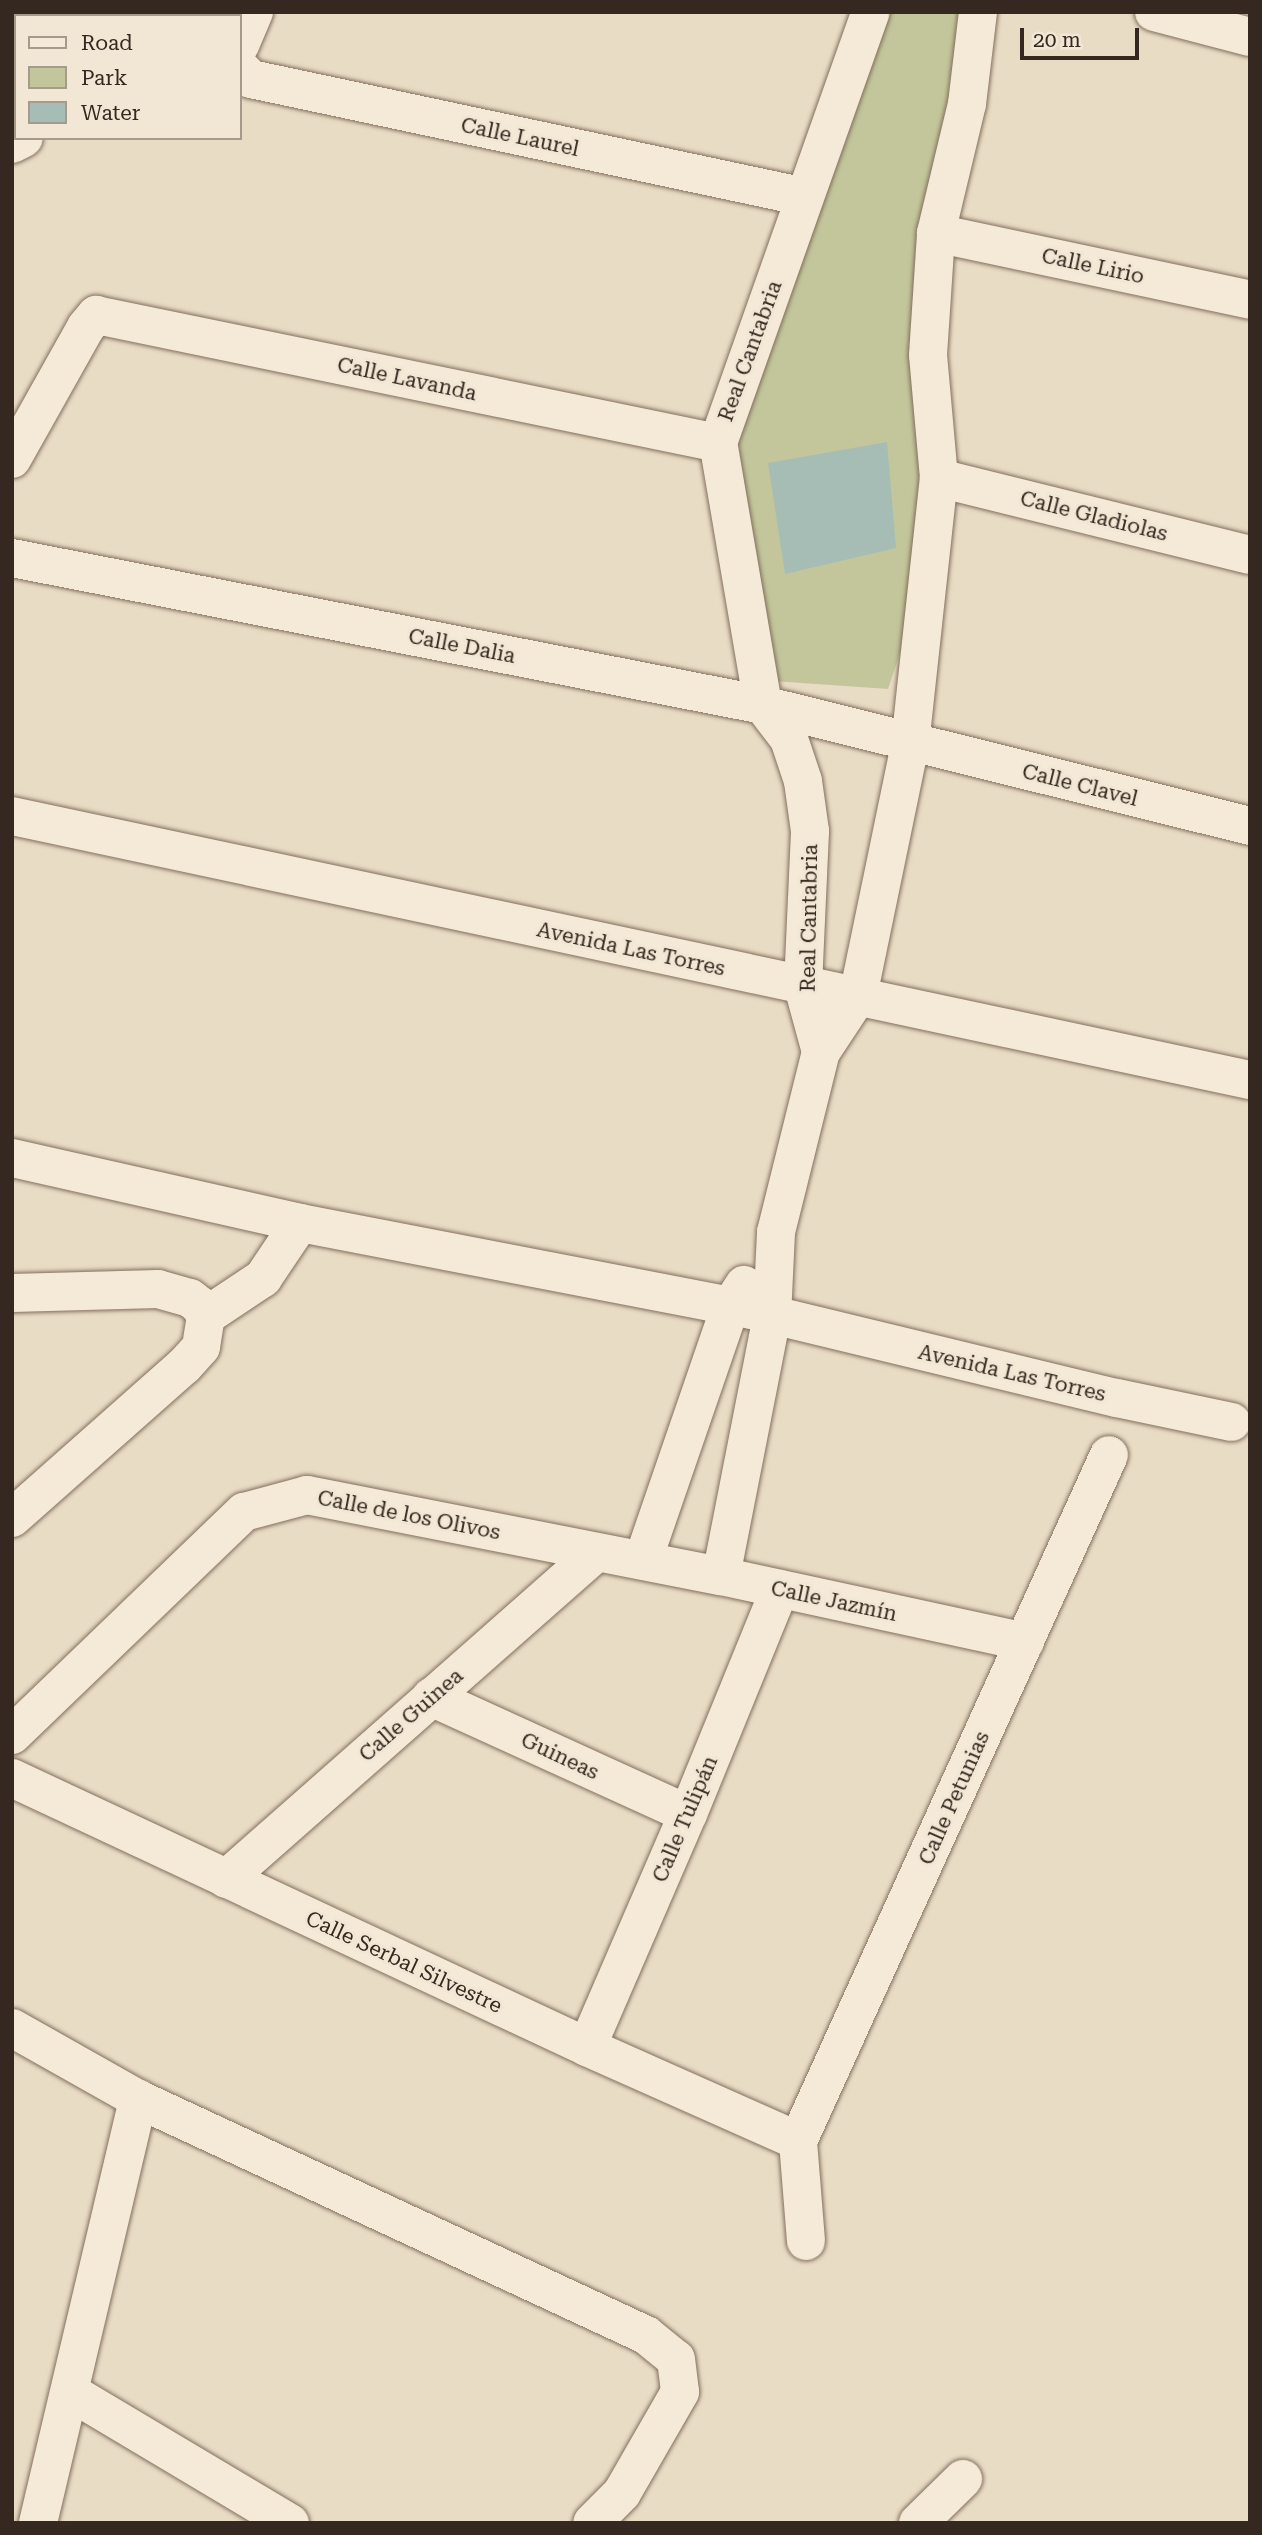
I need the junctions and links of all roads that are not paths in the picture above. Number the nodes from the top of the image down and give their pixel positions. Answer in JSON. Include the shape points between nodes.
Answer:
{"nodes":[{"id":1,"x":254,"y":12,"type":"edge"},
{"id":2,"x":871,"y":12,"type":"edge"},
{"id":3,"x":978,"y":12,"type":"edge"},
{"id":4,"x":1154,"y":12,"type":"edge"},
{"id":5,"x":1250,"y":37,"type":"edge"},
{"id":6,"x":242,"y":40,"type":"edge"},
{"id":7,"x":242,"y":70,"type":"edge"},
{"id":8,"x":805,"y":197,"type":"junction"},
{"id":9,"x":936,"y":233,"type":"junction"},
{"id":10,"x":1250,"y":300,"type":"edge"},
{"id":11,"x":718,"y":443,"type":"junction"},
{"id":12,"x":12,"y":459,"type":"edge"},
{"id":13,"x":939,"y":478,"type":"junction"},
{"id":14,"x":1250,"y":555,"type":"edge"},
{"id":15,"x":12,"y":558,"type":"edge"},
{"id":16,"x":763,"y":705,"type":"junction"},
{"id":17,"x":910,"y":744,"type":"junction"},
{"id":18,"x":12,"y":816,"type":"edge"},
{"id":19,"x":1250,"y":826,"type":"edge"},
{"id":20,"x":803,"y":986,"type":"junction"},
{"id":21,"x":858,"y":996,"type":"junction"},
{"id":22,"x":821,"y":1052,"type":"junction"},
{"id":23,"x":1250,"y":1080,"type":"edge"},
{"id":24,"x":12,"y":1158,"type":"edge"},
{"id":25,"x":300,"y":1223,"type":"junction"},
{"id":26,"x":776,"y":1232,"type":"junction"},
{"id":27,"x":12,"y":1293,"type":"edge"},
{"id":28,"x":732,"y":1306,"type":"junction"},
{"id":29,"x":206,"y":1316,"type":"junction"},
{"id":30,"x":772,"y":1317,"type":"junction"},
{"id":31,"x":1232,"y":1422,"type":"dead end"},
{"id":32,"x":1109,"y":1455,"type":"dead end"},
{"id":33,"x":12,"y":1518,"type":"edge"},
{"id":34,"x":596,"y":1553,"type":"junction"},
{"id":35,"x":643,"y":1560,"type":"junction"},
{"id":36,"x":721,"y":1576,"type":"junction"},
{"id":37,"x":780,"y":1589,"type":"junction"},
{"id":38,"x":1025,"y":1642,"type":"junction"},
{"id":39,"x":431,"y":1697,"type":"junction"},
{"id":40,"x":12,"y":1735,"type":"edge"},
{"id":41,"x":12,"y":1778,"type":"edge"},
{"id":42,"x":688,"y":1814,"type":"junction"},
{"id":43,"x":226,"y":1879,"type":"junction"},
{"id":44,"x":12,"y":2028,"type":"edge"},
{"id":45,"x":587,"y":2047,"type":"junction"},
{"id":46,"x":138,"y":2099,"type":"junction"},
{"id":47,"x":798,"y":2141,"type":"junction"},
{"id":48,"x":806,"y":2241,"type":"dead end"},
{"id":49,"x":70,"y":2392,"type":"junction"},
{"id":50,"x":963,"y":2479,"type":"dead end"},
{"id":51,"x":38,"y":2523,"type":"edge"},
{"id":52,"x":290,"y":2523,"type":"edge"},
{"id":53,"x":592,"y":2523,"type":"edge"},
{"id":54,"x":918,"y":2523,"type":"edge"}],
"edges":[{"from":1,"to":6,"type":"street"},
{"from":2,"to":8,"type":"street","name":"Real Cantabria"},
{"from":3,"to":9,"type":"street","via":[[967,104]]},
{"from":4,"to":5,"type":"street"},
{"from":7,"to":8,"type":"street","name":"Calle Laurel","via":[[251,79]]},
{"from":8,"to":11,"type":"street","name":"Real Cantabria"},
{"from":9,"to":10,"type":"street","name":"Calle Lirio"},
{"from":9,"to":13,"type":"street","via":[[928,355]]},
{"from":11,"to":12,"type":"street","name":"Calle Lavanda","via":[[96,315]]},
{"from":11,"to":16,"type":"street","name":"Real Cantabria"},
{"from":13,"to":14,"type":"street","name":"Calle Gladiolas"},
{"from":13,"to":17,"type":"street"},
{"from":15,"to":16,"type":"street","name":"Calle Dalia"},
{"from":16,"to":17,"type":"street","name":"Calle Dalia"},
{"from":16,"to":20,"type":"street","name":"Real Cantabria","via":[[789,739],[803,781],[810,831]]},
{"from":17,"to":19,"type":"street","name":"Calle Clavel"},
{"from":17,"to":21,"type":"street"},
{"from":18,"to":20,"type":"street","name":"Avenida Las Torres"},
{"from":20,"to":21,"type":"street","name":"Avenida Las Torres"},
{"from":20,"to":22,"type":"street","name":"Real Cantabria"},
{"from":21,"to":22,"type":"street"},
{"from":21,"to":23,"type":"street","name":"Avenida Las Torres"},
{"from":22,"to":26,"type":"street"},
{"from":24,"to":25,"type":"street","name":"Avenida Las Torres"},
{"from":25,"to":28,"type":"street","name":"Avenida Las Torres"},
{"from":25,"to":29,"type":"street","via":[[263,1278]]},
{"from":26,"to":28,"type":"street"},
{"from":26,"to":30,"type":"street"},
{"from":27,"to":29,"type":"street","via":[[158,1289],[190,1298]]},
{"from":28,"to":30,"type":"street","name":"Avenida Las Torres"},
{"from":28,"to":35,"type":"street"},
{"from":29,"to":33,"type":"street","via":[[201,1347],[184,1366]]},
{"from":30,"to":31,"type":"street","name":"Avenida Las Torres"},
{"from":30,"to":36,"type":"street"},
{"from":32,"to":38,"type":"street","name":"Calle Petunias"},
{"from":34,"to":35,"type":"street","name":"Calle de los Olivos"},
{"from":34,"to":39,"type":"street","name":"Calle Guinea"},
{"from":34,"to":40,"type":"street","name":"Calle de los Olivos","via":[[307,1495],[244,1512]]},
{"from":35,"to":36,"type":"street","name":"Calle Jazmín"},
{"from":36,"to":37,"type":"street","name":"Calle Jazmín"},
{"from":37,"to":38,"type":"street","name":"Calle Jazmín"},
{"from":37,"to":42,"type":"street","name":"Calle Tulipán"},
{"from":38,"to":47,"type":"street","name":"Calle Petunias"},
{"from":39,"to":42,"type":"street","name":"Guineas"},
{"from":39,"to":43,"type":"street","name":"Calle Guinea"},
{"from":41,"to":43,"type":"street","name":"Calle Serbal Silvestre"},
{"from":42,"to":45,"type":"street","name":"Calle Tulipán"},
{"from":43,"to":45,"type":"street","name":"Calle Serbal Silvestre"},
{"from":44,"to":46,"type":"street"},
{"from":45,"to":47,"type":"street","name":"Calle Serbal Silvestre"},
{"from":46,"to":49,"type":"street"},
{"from":46,"to":53,"type":"street","via":[[646,2335],[676,2359],[680,2392],[622,2493]]},
{"from":47,"to":48,"type":"street"},
{"from":49,"to":51,"type":"street"},
{"from":49,"to":52,"type":"street"},
{"from":50,"to":54,"type":"street"}]}
